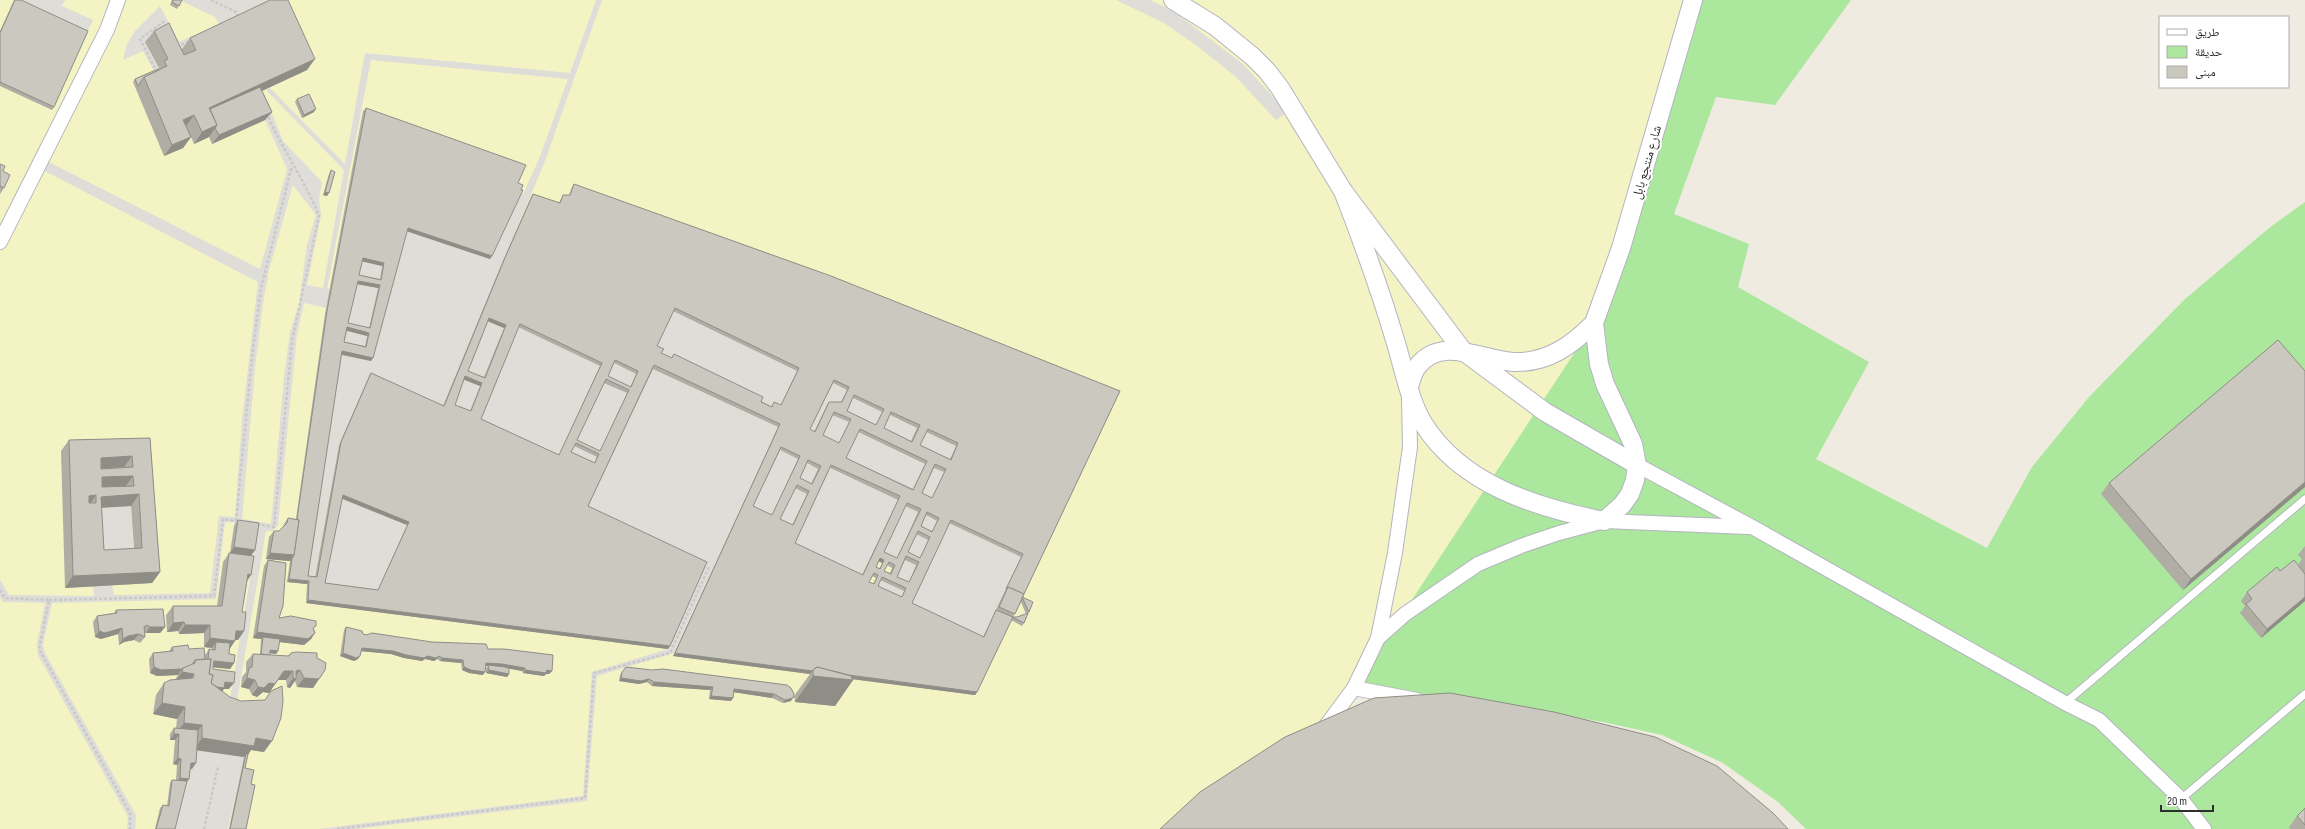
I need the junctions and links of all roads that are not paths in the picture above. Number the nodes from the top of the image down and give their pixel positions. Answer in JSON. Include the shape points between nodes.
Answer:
{"nodes":[{"id":1,"x":118,"y":0,"type":"edge"},
{"id":2,"x":1174,"y":0,"type":"edge"},
{"id":3,"x":1692,"y":0,"type":"edge"},
{"id":4,"x":1343,"y":191,"type":"junction"},
{"id":5,"x":0,"y":242,"type":"edge"},
{"id":6,"x":1594,"y":323,"type":"junction"},
{"id":7,"x":1463,"y":351,"type":"junction"},
{"id":8,"x":1409,"y":387,"type":"junction"},
{"id":9,"x":1637,"y":465,"type":"junction"},
{"id":10,"x":2305,"y":499,"type":"edge"},
{"id":11,"x":1604,"y":521,"type":"junction"},
{"id":12,"x":1754,"y":528,"type":"junction"},
{"id":13,"x":1378,"y":638,"type":"junction"},
{"id":14,"x":1354,"y":688,"type":"junction"},
{"id":15,"x":2305,"y":694,"type":"edge"},
{"id":16,"x":1427,"y":702,"type":"edge"},
{"id":17,"x":2065,"y":703,"type":"junction"},
{"id":18,"x":1317,"y":739,"type":"edge"},
{"id":19,"x":2181,"y":799,"type":"junction"},
{"id":20,"x":2204,"y":829,"type":"edge"}],
"edges":[{"from":1,"to":5,"type":"street","via":[[104,37]]},
{"from":2,"to":4,"type":"street","via":[[1215,26],[1266,71],[1280,88]]},
{"from":3,"to":6,"type":"street","name":"شارع منتجع بابل","via":[[1621,248]]},
{"from":4,"to":7,"type":"street"},
{"from":4,"to":8,"type":"street","via":[[1380,290]]},
{"from":6,"to":7,"type":"street","name":"شارع منتجع بابل","via":[[1562,351],[1538,359],[1515,362],[1490,359]]},
{"from":6,"to":9,"type":"street","name":"شارع منتجع بابل","via":[[1599,364],[1605,384],[1633,444]]},
{"from":7,"to":8,"type":"street","name":"شارع منتجع بابل","via":[[1446,350],[1430,355],[1416,367]]},
{"from":7,"to":9,"type":"street","via":[[1546,412]]},
{"from":8,"to":11,"type":"street","via":[[1423,422],[1438,443],[1484,480],[1508,494]]},
{"from":8,"to":13,"type":"street","via":[[1410,447],[1404,496]]},
{"from":9,"to":11,"type":"street","via":[[1630,494]]},
{"from":9,"to":12,"type":"street"},
{"from":10,"to":17,"type":"lane"},
{"from":11,"to":12,"type":"street"},
{"from":11,"to":13,"type":"street","via":[[1521,546],[1478,564],[1405,614]]},
{"from":12,"to":17,"type":"street"},
{"from":13,"to":14,"type":"street"},
{"from":14,"to":16,"type":"street"},
{"from":14,"to":18,"type":"street"},
{"from":15,"to":19,"type":"lane"},
{"from":17,"to":19,"type":"street","via":[[2099,720]]},
{"from":19,"to":20,"type":"street"}]}
